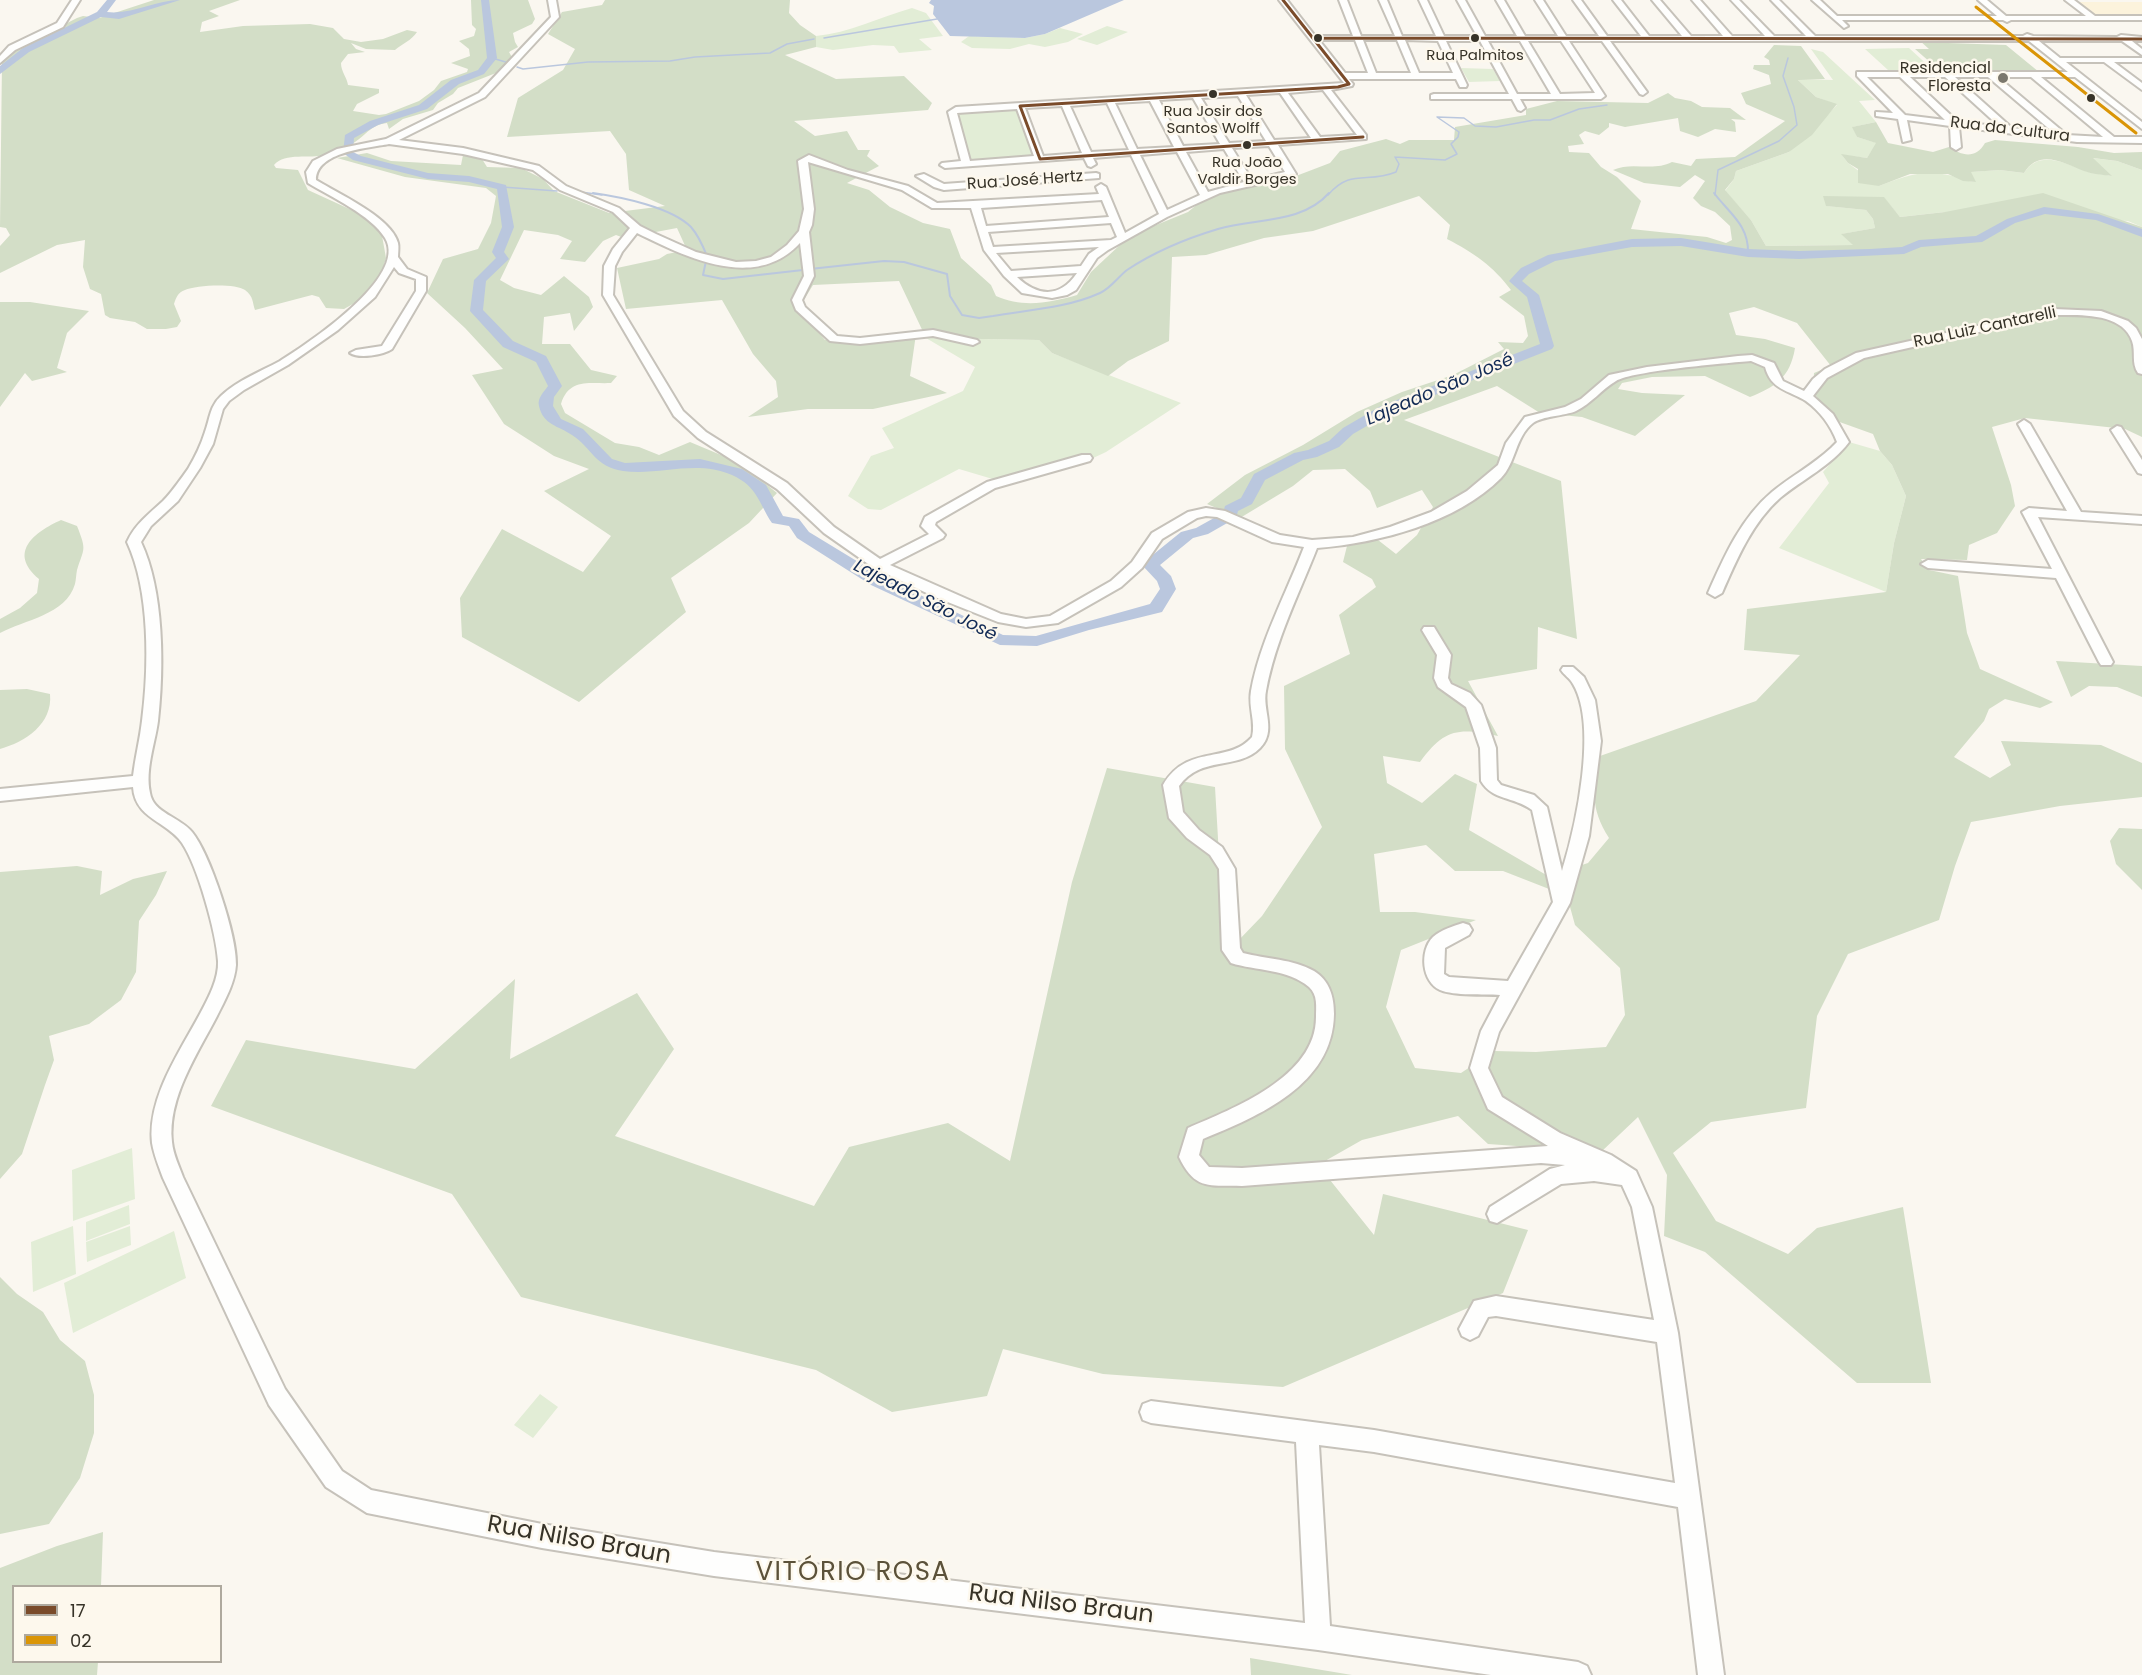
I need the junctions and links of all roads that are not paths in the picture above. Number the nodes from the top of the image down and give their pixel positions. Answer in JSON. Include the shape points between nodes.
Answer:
{"nodes":[{"id":1,"x":76,"y":0,"type":"edge"},
{"id":2,"x":552,"y":0,"type":"edge"},
{"id":3,"x":1283,"y":0,"type":"edge"},
{"id":4,"x":1343,"y":0,"type":"edge"},
{"id":5,"x":1383,"y":0,"type":"edge"},
{"id":6,"x":1423,"y":0,"type":"edge"},
{"id":7,"x":1461,"y":0,"type":"edge"},
{"id":8,"x":1500,"y":0,"type":"edge"},
{"id":9,"x":1539,"y":0,"type":"edge"},
{"id":10,"x":1577,"y":0,"type":"edge"},
{"id":11,"x":1617,"y":0,"type":"edge"},
{"id":12,"x":1656,"y":0,"type":"edge"},
{"id":13,"x":1696,"y":0,"type":"edge"},
{"id":14,"x":1735,"y":0,"type":"edge"},
{"id":15,"x":1775,"y":0,"type":"edge"},
{"id":16,"x":1816,"y":0,"type":"edge"},
{"id":17,"x":1982,"y":0,"type":"edge"},
{"id":18,"x":2069,"y":0,"type":"edge"},
{"id":19,"x":1836,"y":18,"type":"junction"},
{"id":20,"x":2005,"y":18,"type":"junction"},
{"id":21,"x":2094,"y":18,"type":"junction"},
{"id":22,"x":2142,"y":18,"type":"edge"},
{"id":23,"x":2104,"y":25,"type":"dead end"},
{"id":24,"x":2113,"y":32,"type":"dead end"},
{"id":25,"x":1313,"y":38,"type":"junction"},
{"id":26,"x":1357,"y":38,"type":"junction"},
{"id":27,"x":1400,"y":38,"type":"junction"},
{"id":28,"x":1441,"y":38,"type":"junction"},
{"id":29,"x":1482,"y":38,"type":"junction"},
{"id":30,"x":1523,"y":38,"type":"junction"},
{"id":31,"x":1564,"y":38,"type":"junction"},
{"id":32,"x":1604,"y":38,"type":"junction"},
{"id":33,"x":1646,"y":38,"type":"junction"},
{"id":34,"x":1688,"y":38,"type":"junction"},
{"id":35,"x":1729,"y":38,"type":"junction"},
{"id":36,"x":1771,"y":38,"type":"junction"},
{"id":37,"x":1812,"y":38,"type":"junction"},
{"id":38,"x":1855,"y":38,"type":"junction"},
{"id":39,"x":2031,"y":38,"type":"junction"},
{"id":40,"x":2122,"y":39,"type":"junction"},
{"id":41,"x":2142,"y":39,"type":"edge"},
{"id":42,"x":2142,"y":53,"type":"edge"},
{"id":43,"x":2058,"y":60,"type":"junction"},
{"id":44,"x":2106,"y":60,"type":"junction"},
{"id":45,"x":2142,"y":60,"type":"edge"},
{"id":46,"x":0,"y":61,"type":"edge"},
{"id":47,"x":1902,"y":74,"type":"junction"},
{"id":48,"x":1947,"y":74,"type":"junction"},
{"id":49,"x":1989,"y":74,"type":"junction"},
{"id":50,"x":2032,"y":74,"type":"junction"},
{"id":51,"x":2077,"y":75,"type":"junction"},
{"id":52,"x":1372,"y":76,"type":"junction"},
{"id":53,"x":1416,"y":76,"type":"junction"},
{"id":54,"x":1459,"y":76,"type":"junction"},
{"id":55,"x":1345,"y":81,"type":"junction"},
{"id":56,"x":2142,"y":87,"type":"edge"},
{"id":57,"x":1325,"y":88,"type":"junction"},
{"id":58,"x":1282,"y":90,"type":"junction"},
{"id":59,"x":1643,"y":92,"type":"dead end"},
{"id":60,"x":1240,"y":93,"type":"junction"},
{"id":61,"x":1196,"y":96,"type":"junction"},
{"id":62,"x":1514,"y":96,"type":"junction"},
{"id":63,"x":1557,"y":96,"type":"junction"},
{"id":64,"x":1434,"y":97,"type":"dead end"},
{"id":65,"x":1468,"y":97,"type":"junction"},
{"id":66,"x":1153,"y":98,"type":"junction"},
{"id":67,"x":1110,"y":101,"type":"junction"},
{"id":68,"x":1065,"y":104,"type":"junction"},
{"id":69,"x":1020,"y":106,"type":"junction"},
{"id":70,"x":1521,"y":108,"type":"dead end"},
{"id":71,"x":2126,"y":113,"type":"junction"},
{"id":72,"x":1879,"y":114,"type":"dead end"},
{"id":73,"x":2142,"y":114,"type":"edge"},
{"id":74,"x":1902,"y":117,"type":"junction"},
{"id":75,"x":1954,"y":123,"type":"junction"},
{"id":76,"x":2142,"y":126,"type":"edge"},
{"id":77,"x":2009,"y":130,"type":"junction"},
{"id":78,"x":2064,"y":137,"type":"junction"},
{"id":79,"x":1906,"y":140,"type":"dead end"},
{"id":80,"x":2112,"y":140,"type":"junction"},
{"id":81,"x":2142,"y":140,"type":"edge"},
{"id":82,"x":388,"y":141,"type":"junction"},
{"id":83,"x":1317,"y":141,"type":"junction"},
{"id":84,"x":1273,"y":144,"type":"junction"},
{"id":85,"x":1227,"y":147,"type":"junction"},
{"id":86,"x":1956,"y":147,"type":"dead end"},
{"id":87,"x":1180,"y":150,"type":"junction"},
{"id":88,"x":1134,"y":153,"type":"junction"},
{"id":89,"x":1087,"y":156,"type":"junction"},
{"id":90,"x":1040,"y":159,"type":"junction"},
{"id":91,"x":966,"y":164,"type":"junction"},
{"id":92,"x":945,"y":165,"type":"dead end"},
{"id":93,"x":921,"y":176,"type":"dead end"},
{"id":94,"x":1096,"y":176,"type":"junction"},
{"id":95,"x":1249,"y":183,"type":"junction"},
{"id":96,"x":1205,"y":196,"type":"junction"},
{"id":97,"x":1105,"y":197,"type":"junction"},
{"id":98,"x":975,"y":206,"type":"junction"},
{"id":99,"x":1164,"y":215,"type":"junction"},
{"id":100,"x":1114,"y":220,"type":"junction"},
{"id":101,"x":636,"y":228,"type":"junction"},
{"id":102,"x":982,"y":229,"type":"junction"},
{"id":103,"x":804,"y":233,"type":"junction"},
{"id":104,"x":1118,"y":240,"type":"junction"},
{"id":105,"x":989,"y":250,"type":"junction"},
{"id":106,"x":392,"y":257,"type":"junction"},
{"id":107,"x":1083,"y":269,"type":"junction"},
{"id":108,"x":1008,"y":274,"type":"junction"},
{"id":109,"x":973,"y":342,"type":"dead end"},
{"id":110,"x":356,"y":353,"type":"dead end"},
{"id":111,"x":2142,"y":371,"type":"edge"},
{"id":112,"x":1807,"y":396,"type":"junction"},
{"id":113,"x":2024,"y":424,"type":"dead end"},
{"id":114,"x":2117,"y":430,"type":"dead end"},
{"id":115,"x":1086,"y":458,"type":"dead end"},
{"id":116,"x":2142,"y":470,"type":"edge"},
{"id":117,"x":2076,"y":515,"type":"junction"},
{"id":118,"x":2142,"y":520,"type":"edge"},
{"id":119,"x":1312,"y":544,"type":"junction"},
{"id":120,"x":1928,"y":564,"type":"dead end"},
{"id":121,"x":879,"y":565,"type":"junction"},
{"id":122,"x":2061,"y":574,"type":"junction"},
{"id":123,"x":1715,"y":593,"type":"dead end"},
{"id":124,"x":1429,"y":630,"type":"dead end"},
{"id":125,"x":2106,"y":662,"type":"dead end"},
{"id":126,"x":1568,"y":670,"type":"dead end"},
{"id":127,"x":141,"y":781,"type":"junction"},
{"id":128,"x":0,"y":795,"type":"edge"},
{"id":129,"x":1561,"y":903,"type":"junction"},
{"id":130,"x":1463,"y":930,"type":"dead end"},
{"id":131,"x":1515,"y":989,"type":"junction"},
{"id":132,"x":1604,"y":1161,"type":"junction"},
{"id":133,"x":1629,"y":1177,"type":"junction"},
{"id":134,"x":1497,"y":1214,"type":"dead end"},
{"id":135,"x":1470,"y":1329,"type":"dead end"},
{"id":136,"x":1666,"y":1333,"type":"junction"},
{"id":137,"x":1151,"y":1412,"type":"dead end"},
{"id":138,"x":1307,"y":1432,"type":"junction"},
{"id":139,"x":1687,"y":1497,"type":"junction"},
{"id":140,"x":1318,"y":1637,"type":"junction"},
{"id":141,"x":1578,"y":1675,"type":"edge"},
{"id":142,"x":1711,"y":1675,"type":"edge"}],
"edges":[{"from":1,"to":46,"type":"street","via":[[60,25],[7,51]]},
{"from":2,"to":82,"type":"street","via":[[555,17],[482,95]]},
{"from":3,"to":25,"type":"street"},
{"from":4,"to":26,"type":"street"},
{"from":5,"to":27,"type":"street"},
{"from":6,"to":28,"type":"street"},
{"from":7,"to":29,"type":"street"},
{"from":8,"to":30,"type":"street"},
{"from":9,"to":31,"type":"street"},
{"from":10,"to":32,"type":"street"},
{"from":11,"to":33,"type":"street"},
{"from":12,"to":34,"type":"street"},
{"from":13,"to":35,"type":"street"},
{"from":14,"to":36,"type":"street"},
{"from":15,"to":37,"type":"street"},
{"from":16,"to":19,"type":"street"},
{"from":17,"to":20,"type":"street"},
{"from":18,"to":21,"type":"street"},
{"from":19,"to":20,"type":"street"},
{"from":19,"to":38,"type":"street"},
{"from":20,"to":21,"type":"street"},
{"from":20,"to":39,"type":"street"},
{"from":21,"to":22,"type":"street"},
{"from":21,"to":23,"type":"street"},
{"from":24,"to":40,"type":"street"},
{"from":25,"to":26,"type":"street"},
{"from":25,"to":55,"type":"street"},
{"from":26,"to":27,"type":"street"},
{"from":26,"to":52,"type":"street"},
{"from":27,"to":28,"type":"street"},
{"from":27,"to":53,"type":"street"},
{"from":28,"to":29,"type":"street"},
{"from":28,"to":54,"type":"street"},
{"from":29,"to":30,"type":"street"},
{"from":29,"to":62,"type":"street"},
{"from":30,"to":31,"type":"street"},
{"from":30,"to":63,"type":"street"},
{"from":31,"to":32,"type":"street"},
{"from":31,"to":63,"type":"street","via":[[1601,94]]},
{"from":32,"to":33,"type":"street"},
{"from":32,"to":59,"type":"street"},
{"from":33,"to":34,"type":"street"},
{"from":34,"to":35,"type":"street"},
{"from":35,"to":36,"type":"street"},
{"from":36,"to":37,"type":"street"},
{"from":37,"to":38,"type":"street"},
{"from":38,"to":39,"type":"street"},
{"from":39,"to":40,"type":"street"},
{"from":39,"to":43,"type":"street"},
{"from":40,"to":41,"type":"street"},
{"from":40,"to":42,"type":"street"},
{"from":43,"to":44,"type":"street"},
{"from":43,"to":51,"type":"street"},
{"from":44,"to":45,"type":"street"},
{"from":44,"to":56,"type":"street"},
{"from":47,"to":48,"type":"street"},
{"from":47,"to":74,"type":"street","via":[[1860,74]]},
{"from":47,"to":75,"type":"street"},
{"from":48,"to":49,"type":"street"},
{"from":48,"to":77,"type":"street"},
{"from":49,"to":50,"type":"street"},
{"from":49,"to":78,"type":"street"},
{"from":50,"to":51,"type":"street"},
{"from":50,"to":80,"type":"street"},
{"from":51,"to":71,"type":"street"},
{"from":52,"to":53,"type":"street"},
{"from":52,"to":55,"type":"street"},
{"from":53,"to":54,"type":"street"},
{"from":54,"to":65,"type":"street"},
{"from":55,"to":57,"type":"street"},
{"from":57,"to":58,"type":"street"},
{"from":57,"to":83,"type":"street","via":[[1363,137]]},
{"from":58,"to":60,"type":"street"},
{"from":58,"to":83,"type":"street"},
{"from":60,"to":61,"type":"street"},
{"from":60,"to":84,"type":"street"},
{"from":61,"to":66,"type":"street"},
{"from":61,"to":85,"type":"street"},
{"from":62,"to":63,"type":"street"},
{"from":62,"to":65,"type":"street"},
{"from":62,"to":70,"type":"street"},
{"from":64,"to":65,"type":"street"},
{"from":66,"to":67,"type":"street"},
{"from":66,"to":87,"type":"street"},
{"from":67,"to":68,"type":"street"},
{"from":67,"to":88,"type":"street"},
{"from":68,"to":69,"type":"street"},
{"from":68,"to":89,"type":"street"},
{"from":69,"to":90,"type":"street"},
{"from":69,"to":91,"type":"street","via":[[952,112]]},
{"from":71,"to":73,"type":"street"},
{"from":71,"to":76,"type":"street"},
{"from":72,"to":74,"type":"street","name":"Rua da Cultura"},
{"from":74,"to":75,"type":"street","name":"Rua da Cultura"},
{"from":74,"to":79,"type":"street"},
{"from":75,"to":77,"type":"street","name":"Rua da Cultura"},
{"from":75,"to":86,"type":"street"},
{"from":77,"to":78,"type":"street","name":"Rua da Cultura"},
{"from":78,"to":80,"type":"street","name":"Rua da Cultura"},
{"from":80,"to":81,"type":"street","name":"Rua da Cultura"},
{"from":82,"to":101,"type":"street","via":[[463,151],[536,168],[563,188],[616,210]]},
{"from":82,"to":106,"type":"street","via":[[348,149],[316,163],[311,181],[386,230],[393,244]]},
{"from":83,"to":84,"type":"street"},
{"from":84,"to":85,"type":"street"},
{"from":84,"to":95,"type":"street","via":[[1291,174]]},
{"from":85,"to":87,"type":"street"},
{"from":85,"to":95,"type":"street"},
{"from":87,"to":88,"type":"street"},
{"from":87,"to":96,"type":"street"},
{"from":88,"to":89,"type":"street"},
{"from":88,"to":99,"type":"street"},
{"from":89,"to":90,"type":"street"},
{"from":89,"to":94,"type":"street"},
{"from":90,"to":91,"type":"street"},
{"from":91,"to":92,"type":"street"},
{"from":93,"to":94,"type":"street","name":"Rua José Hertz","via":[[937,185],[954,186]]},
{"from":94,"to":97,"type":"street"},
{"from":95,"to":96,"type":"street"},
{"from":96,"to":99,"type":"street"},
{"from":97,"to":98,"type":"street"},
{"from":97,"to":100,"type":"street"},
{"from":98,"to":102,"type":"street"},
{"from":98,"to":103,"type":"street","via":[[935,206],[905,188],[805,159],[808,210]]},
{"from":99,"to":104,"type":"street"},
{"from":100,"to":102,"type":"street"},
{"from":100,"to":104,"type":"street"},
{"from":101,"to":103,"type":"street","via":[[700,257],[750,266],[784,255]]},
{"from":101,"to":121,"type":"street","via":[[610,262],[606,278],[608,295],[678,413],[702,435],[782,486],[829,530]]},
{"from":102,"to":105,"type":"street"},
{"from":103,"to":109,"type":"street","via":[[810,276],[797,300],[826,335],[846,341],[933,333]]},
{"from":104,"to":105,"type":"street"},
{"from":104,"to":107,"type":"street","via":[[1093,256]]},
{"from":105,"to":108,"type":"street"},
{"from":106,"to":110,"type":"street","via":[[403,271],[421,277],[421,291],[386,349]]},
{"from":106,"to":127,"type":"street","via":[[381,285],[362,306],[220,405],[210,436],[190,473],[173,497],[138,532],[134,542],[150,581],[153,610],[150,720]]},
{"from":107,"to":108,"type":"street"},
{"from":107,"to":108,"type":"street","via":[[1072,288],[1052,294],[1026,291]]},
{"from":111,"to":112,"type":"street","name":"Rua Luiz Cantarelli","via":[[2135,334],[2123,323],[2102,314],[2054,312],[1860,355],[1814,382]]},
{"from":112,"to":119,"type":"street","via":[[1779,384],[1773,378],[1770,364],[1752,358],[1613,377],[1585,402],[1529,420],[1512,443],[1497,475],[1436,515],[1353,541]]},
{"from":112,"to":123,"type":"street","via":[[1840,431],[1843,442],[1832,455],[1774,497],[1745,532]]},
{"from":113,"to":117,"type":"street"},
{"from":114,"to":116,"type":"street"},
{"from":115,"to":121,"type":"street","via":[[976,492],[930,520],[928,526],[939,535]]},
{"from":117,"to":118,"type":"street"},
{"from":117,"to":122,"type":"street","via":[[2029,512]]},
{"from":119,"to":121,"type":"street","via":[[1277,539],[1220,514],[1193,515],[1157,536],[1137,565],[1116,584],[1053,620],[1026,623],[998,618]]},
{"from":119,"to":132,"type":"street","via":[[1263,672],[1257,695],[1261,732],[1257,743],[1244,752],[1204,760],[1183,770],[1171,785],[1175,814],[1216,851],[1227,869],[1231,950],[1237,958],[1296,970],[1315,982],[1326,999],[1324,1034],[1308,1066],[1281,1091],[1238,1116],[1195,1134],[1189,1157],[1204,1176],[1242,1177],[1541,1154]]},
{"from":120,"to":122,"type":"street"},
{"from":122,"to":125,"type":"street"},
{"from":124,"to":129,"type":"street","via":[[1444,655],[1441,678],[1445,687],[1473,705],[1488,748],[1489,781],[1495,789],[1528,799],[1539,807]]},
{"from":126,"to":129,"type":"street","via":[[1579,680],[1587,700],[1593,741],[1581,836]]},
{"from":127,"to":128,"type":"street"},
{"from":127,"to":140,"type":"street","name":"Rua Nilso Braun","via":[[144,801],[185,835],[196,851],[227,962],[219,993],[166,1109],[162,1140],[172,1178],[276,1397],[334,1479],[368,1501],[542,1536],[714,1564]]},
{"from":129,"to":131,"type":"street"},
{"from":130,"to":131,"type":"street","via":[[1440,940],[1434,948],[1435,976],[1445,984]]},
{"from":131,"to":132,"type":"street","via":[[1490,1031],[1479,1068],[1495,1103],[1553,1139]]},
{"from":132,"to":133,"type":"street"},
{"from":133,"to":134,"type":"street","via":[[1594,1172],[1557,1174]]},
{"from":133,"to":136,"type":"street","via":[[1642,1207]]},
{"from":135,"to":136,"type":"street","via":[[1482,1308],[1496,1306]]},
{"from":136,"to":139,"type":"street"},
{"from":137,"to":138,"type":"street"},
{"from":138,"to":139,"type":"street"},
{"from":138,"to":140,"type":"street"},
{"from":139,"to":142,"type":"street"},
{"from":140,"to":141,"type":"street","name":"Rua Nilso Braun"}]}
